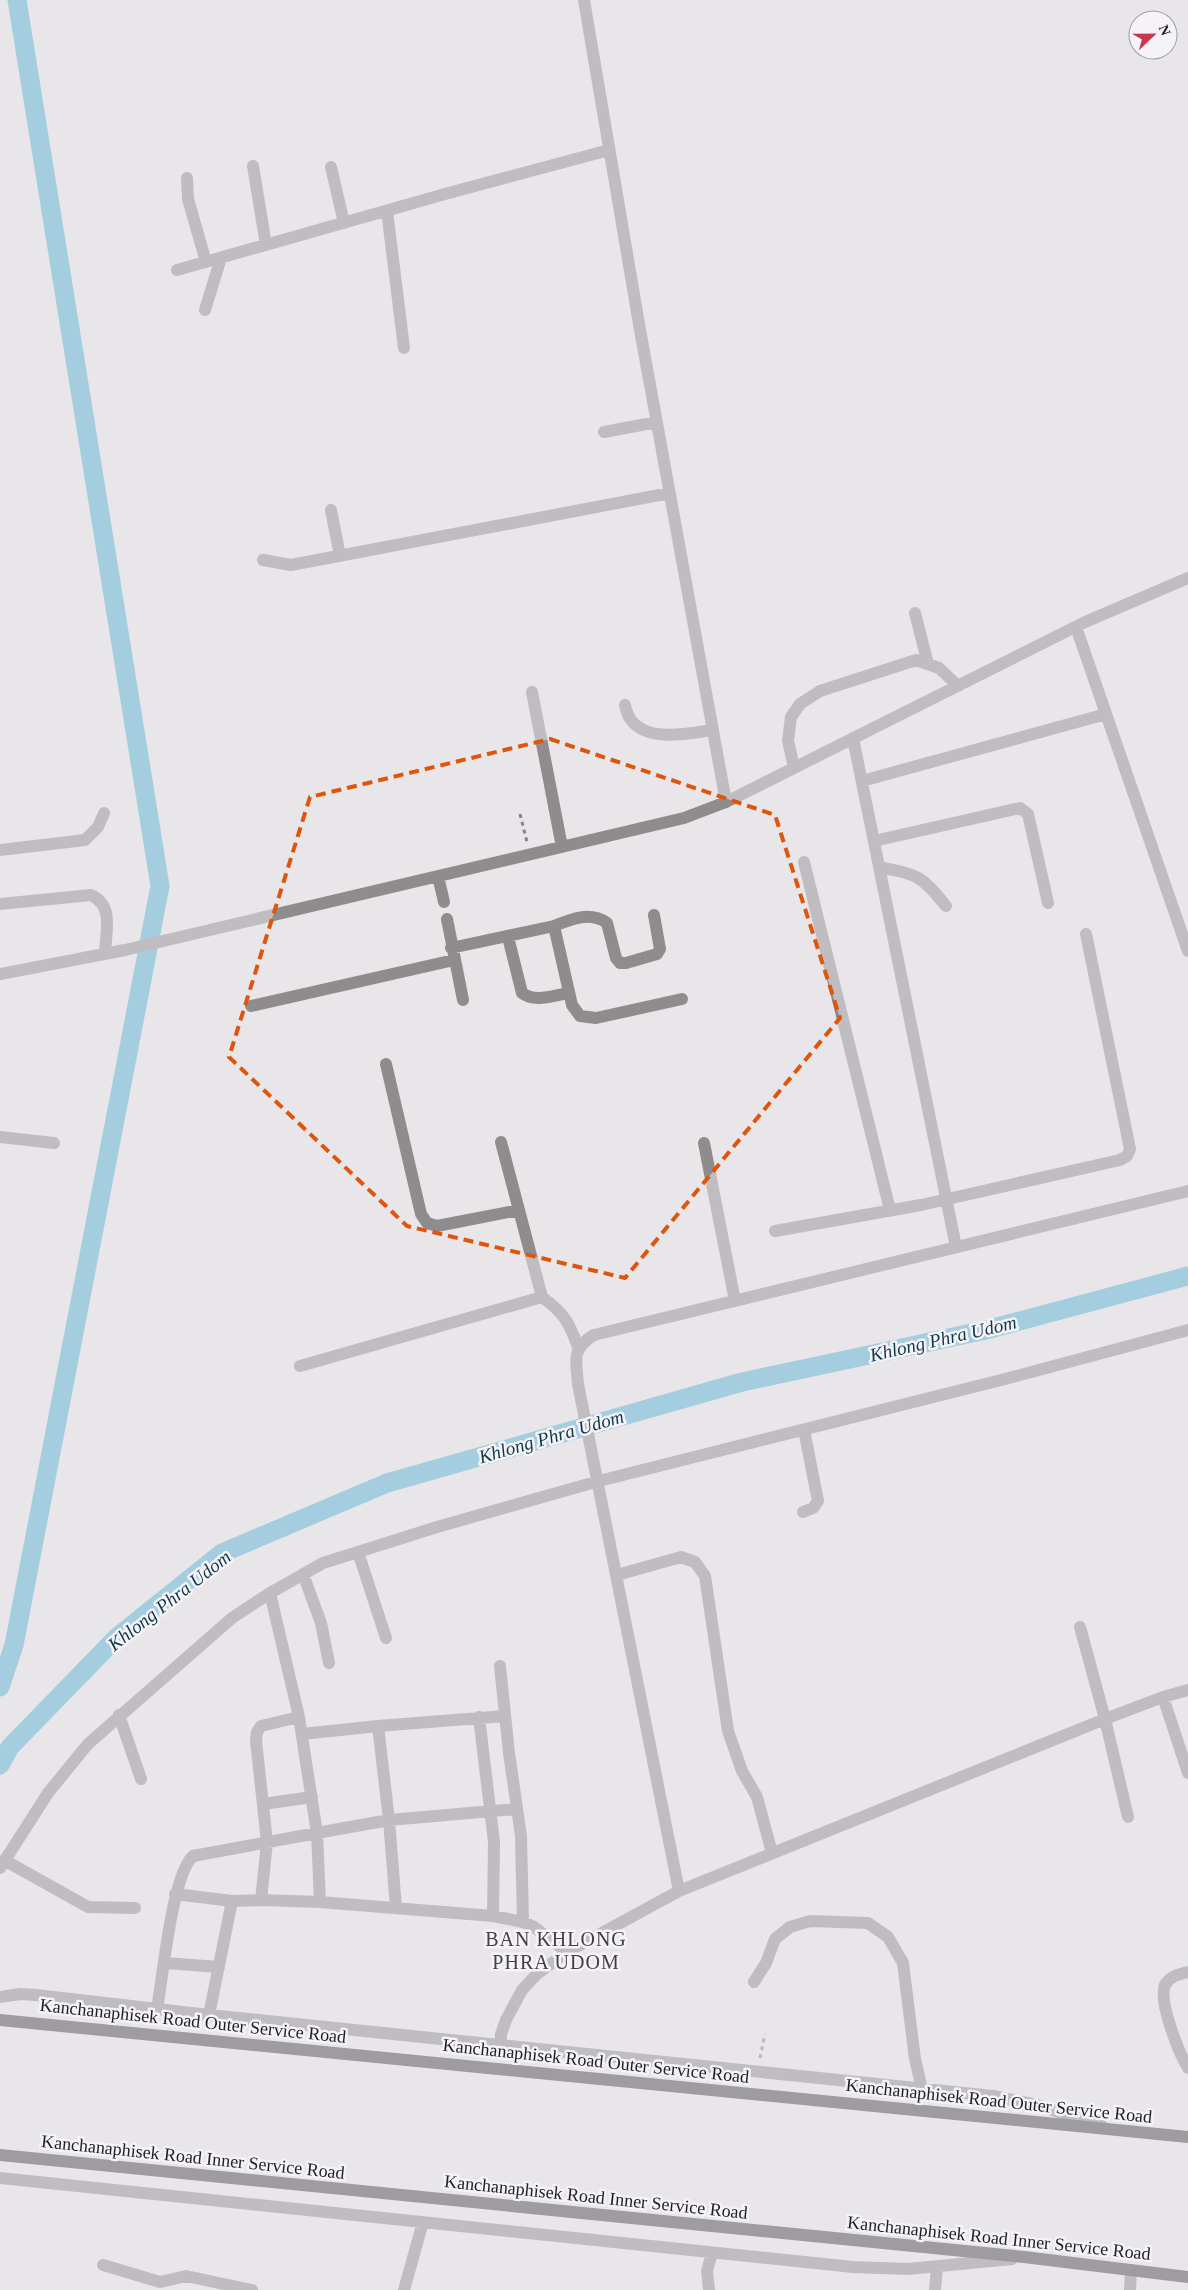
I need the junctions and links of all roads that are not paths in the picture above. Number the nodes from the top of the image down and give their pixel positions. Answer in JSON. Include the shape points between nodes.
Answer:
{"nodes":[{"id":1,"x":584,"y":0,"type":"edge"},
{"id":2,"x":609,"y":150,"type":"junction"},
{"id":3,"x":253,"y":166,"type":"dead end"},
{"id":4,"x":331,"y":167,"type":"dead end"},
{"id":5,"x":188,"y":178,"type":"dead end"},
{"id":6,"x":387,"y":211,"type":"junction"},
{"id":7,"x":344,"y":223,"type":"junction"},
{"id":8,"x":266,"y":245,"type":"junction"},
{"id":9,"x":221,"y":258,"type":"junction"},
{"id":10,"x":206,"y":262,"type":"junction"},
{"id":11,"x":177,"y":270,"type":"dead end"},
{"id":12,"x":205,"y":310,"type":"dead end"},
{"id":13,"x":404,"y":348,"type":"dead end"},
{"id":14,"x":657,"y":422,"type":"junction"},
{"id":15,"x":604,"y":432,"type":"dead end"},
{"id":16,"x":670,"y":493,"type":"junction"},
{"id":17,"x":331,"y":510,"type":"dead end"},
{"id":18,"x":340,"y":556,"type":"junction"},
{"id":19,"x":264,"y":560,"type":"dead end"},
{"id":20,"x":1188,"y":578,"type":"edge"},
{"id":21,"x":915,"y":613,"type":"dead end"},
{"id":22,"x":1076,"y":626,"type":"junction"},
{"id":23,"x":928,"y":664,"type":"junction"},
{"id":24,"x":958,"y":686,"type":"junction"},
{"id":25,"x":532,"y":692,"type":"dead end"},
{"id":26,"x":624,"y":706,"type":"dead end"},
{"id":27,"x":1106,"y":714,"type":"junction"},
{"id":28,"x":713,"y":730,"type":"junction"},
{"id":29,"x":853,"y":738,"type":"junction"},
{"id":30,"x":794,"y":767,"type":"junction"},
{"id":31,"x":862,"y":781,"type":"junction"},
{"id":32,"x":726,"y":802,"type":"junction"},
{"id":33,"x":104,"y":813,"type":"dead end"},
{"id":34,"x":874,"y":841,"type":"junction"},
{"id":35,"x":562,"y":847,"type":"junction"},
{"id":36,"x":0,"y":850,"type":"edge"},
{"id":37,"x":804,"y":862,"type":"dead end"},
{"id":38,"x":879,"y":867,"type":"junction"},
{"id":39,"x":438,"y":876,"type":"junction"},
{"id":40,"x":444,"y":902,"type":"dead end"},
{"id":41,"x":1048,"y":903,"type":"dead end"},
{"id":42,"x":0,"y":904,"type":"edge"},
{"id":43,"x":946,"y":906,"type":"dead end"},
{"id":44,"x":654,"y":915,"type":"dead end"},
{"id":45,"x":446,"y":920,"type":"dead end"},
{"id":46,"x":554,"y":926,"type":"junction"},
{"id":47,"x":1086,"y":934,"type":"dead end"},
{"id":48,"x":508,"y":937,"type":"junction"},
{"id":49,"x":1188,"y":951,"type":"edge"},
{"id":50,"x":105,"y":953,"type":"junction"},
{"id":51,"x":452,"y":954,"type":"junction"},
{"id":52,"x":0,"y":974,"type":"edge"},
{"id":53,"x":569,"y":993,"type":"junction"},
{"id":54,"x":682,"y":998,"type":"dead end"},
{"id":55,"x":463,"y":1000,"type":"dead end"},
{"id":56,"x":251,"y":1006,"type":"dead end"},
{"id":57,"x":386,"y":1064,"type":"dead end"},
{"id":58,"x":0,"y":1137,"type":"edge"},
{"id":59,"x":501,"y":1142,"type":"dead end"},
{"id":60,"x":54,"y":1143,"type":"dead end"},
{"id":61,"x":704,"y":1143,"type":"dead end"},
{"id":62,"x":1188,"y":1191,"type":"edge"},
{"id":63,"x":946,"y":1198,"type":"junction"},
{"id":64,"x":519,"y":1210,"type":"junction"},
{"id":65,"x":890,"y":1210,"type":"junction"},
{"id":66,"x":775,"y":1231,"type":"dead end"},
{"id":67,"x":956,"y":1247,"type":"junction"},
{"id":68,"x":542,"y":1297,"type":"junction"},
{"id":69,"x":735,"y":1301,"type":"junction"},
{"id":70,"x":1188,"y":1330,"type":"edge"},
{"id":71,"x":578,"y":1347,"type":"junction"},
{"id":72,"x":300,"y":1366,"type":"dead end"},
{"id":73,"x":804,"y":1430,"type":"junction"},
{"id":74,"x":599,"y":1481,"type":"junction"},
{"id":75,"x":803,"y":1512,"type":"dead end"},
{"id":76,"x":358,"y":1552,"type":"junction"},
{"id":77,"x":303,"y":1574,"type":"junction"},
{"id":78,"x":617,"y":1574,"type":"junction"},
{"id":79,"x":270,"y":1592,"type":"junction"},
{"id":80,"x":1080,"y":1627,"type":"dead end"},
{"id":81,"x":386,"y":1638,"type":"dead end"},
{"id":82,"x":329,"y":1663,"type":"dead end"},
{"id":83,"x":500,"y":1666,"type":"dead end"},
{"id":84,"x":1188,"y":1690,"type":"edge"},
{"id":85,"x":1163,"y":1697,"type":"junction"},
{"id":86,"x":119,"y":1715,"type":"junction"},
{"id":87,"x":505,"y":1716,"type":"junction"},
{"id":88,"x":299,"y":1717,"type":"junction"},
{"id":89,"x":479,"y":1717,"type":"junction"},
{"id":90,"x":1105,"y":1719,"type":"junction"},
{"id":91,"x":378,"y":1726,"type":"junction"},
{"id":92,"x":302,"y":1734,"type":"junction"},
{"id":93,"x":1188,"y":1773,"type":"edge"},
{"id":94,"x":141,"y":1778,"type":"dead end"},
{"id":95,"x":312,"y":1797,"type":"junction"},
{"id":96,"x":263,"y":1804,"type":"junction"},
{"id":97,"x":517,"y":1809,"type":"junction"},
{"id":98,"x":490,"y":1812,"type":"junction"},
{"id":99,"x":1128,"y":1817,"type":"dead end"},
{"id":100,"x":389,"y":1820,"type":"junction"},
{"id":101,"x":317,"y":1833,"type":"junction"},
{"id":102,"x":267,"y":1842,"type":"junction"},
{"id":103,"x":772,"y":1853,"type":"junction"},
{"id":104,"x":2,"y":1864,"type":"edge"},
{"id":105,"x":680,"y":1891,"type":"junction"},
{"id":106,"x":175,"y":1894,"type":"junction"},
{"id":107,"x":262,"y":1900,"type":"junction"},
{"id":108,"x":232,"y":1901,"type":"junction"},
{"id":109,"x":320,"y":1902,"type":"junction"},
{"id":110,"x":135,"y":1908,"type":"dead end"},
{"id":111,"x":396,"y":1908,"type":"junction"},
{"id":112,"x":493,"y":1916,"type":"junction"},
{"id":113,"x":523,"y":1922,"type":"junction"},
{"id":114,"x":567,"y":1952,"type":"junction"},
{"id":115,"x":165,"y":1963,"type":"junction"},
{"id":116,"x":219,"y":1967,"type":"junction"},
{"id":117,"x":1188,"y":1972,"type":"edge"},
{"id":118,"x":754,"y":1982,"type":"dead end"},
{"id":119,"x":0,"y":1997,"type":"edge"},
{"id":120,"x":157,"y":2009,"type":"junction"},
{"id":121,"x":209,"y":2015,"type":"junction"},
{"id":122,"x":0,"y":2020,"type":"edge"},
{"id":123,"x":501,"y":2044,"type":"junction"},
{"id":124,"x":1188,"y":2068,"type":"edge"},
{"id":125,"x":922,"y":2089,"type":"junction"},
{"id":126,"x":1112,"y":2129,"type":"junction"},
{"id":127,"x":1188,"y":2137,"type":"edge"},
{"id":128,"x":0,"y":2155,"type":"edge"},
{"id":129,"x":0,"y":2178,"type":"edge"},
{"id":130,"x":423,"y":2222,"type":"junction"},
{"id":131,"x":712,"y":2253,"type":"junction"},
{"id":132,"x":1024,"y":2257,"type":"junction"},
{"id":133,"x":104,"y":2264,"type":"dead end"},
{"id":134,"x":937,"y":2267,"type":"junction"},
{"id":135,"x":1131,"y":2270,"type":"junction"},
{"id":136,"x":1188,"y":2277,"type":"edge"},
{"id":137,"x":252,"y":2290,"type":"edge"},
{"id":138,"x":404,"y":2290,"type":"edge"},
{"id":139,"x":708,"y":2290,"type":"edge"},
{"id":140,"x":935,"y":2290,"type":"edge"},
{"id":141,"x":1130,"y":2290,"type":"edge"}],
"edges":[{"from":1,"to":2,"type":"street"},
{"from":2,"to":6,"type":"street"},
{"from":2,"to":14,"type":"street"},
{"from":3,"to":8,"type":"street"},
{"from":4,"to":7,"type":"street"},
{"from":5,"to":10,"type":"street","via":[[188,199]]},
{"from":6,"to":7,"type":"street"},
{"from":6,"to":13,"type":"street"},
{"from":7,"to":8,"type":"street"},
{"from":8,"to":9,"type":"street"},
{"from":9,"to":10,"type":"street"},
{"from":9,"to":12,"type":"street"},
{"from":10,"to":11,"type":"street"},
{"from":14,"to":15,"type":"street"},
{"from":14,"to":16,"type":"street"},
{"from":16,"to":18,"type":"street"},
{"from":16,"to":28,"type":"street"},
{"from":17,"to":18,"type":"street"},
{"from":18,"to":19,"type":"street","via":[[291,565]]},
{"from":20,"to":22,"type":"street"},
{"from":21,"to":23,"type":"street"},
{"from":22,"to":24,"type":"street"},
{"from":22,"to":27,"type":"street"},
{"from":23,"to":24,"type":"street","via":[[939,668]]},
{"from":23,"to":30,"type":"street","via":[[916,660],[820,690],[800,704],[791,717],[788,742]]},
{"from":24,"to":29,"type":"street"},
{"from":25,"to":35,"type":"street"},
{"from":26,"to":28,"type":"street","via":[[636,725],[652,733],[679,735]]},
{"from":27,"to":31,"type":"street"},
{"from":27,"to":49,"type":"street"},
{"from":28,"to":32,"type":"street"},
{"from":29,"to":30,"type":"street"},
{"from":29,"to":31,"type":"street"},
{"from":30,"to":32,"type":"street"},
{"from":31,"to":34,"type":"street"},
{"from":32,"to":35,"type":"street","via":[[684,818]]},
{"from":33,"to":36,"type":"street","via":[[98,827],[85,840]]},
{"from":34,"to":38,"type":"street"},
{"from":34,"to":41,"type":"street","via":[[1020,808],[1028,814]]},
{"from":35,"to":39,"type":"street"},
{"from":37,"to":65,"type":"street"},
{"from":38,"to":43,"type":"street","via":[[914,874],[928,884]]},
{"from":38,"to":63,"type":"street"},
{"from":39,"to":40,"type":"street"},
{"from":39,"to":50,"type":"street"},
{"from":42,"to":50,"type":"street","via":[[91,894],[107,911]]},
{"from":44,"to":46,"type":"street","via":[[660,949],[657,954],[626,963],[616,958],[607,922],[599,917],[583,917]]},
{"from":45,"to":51,"type":"street"},
{"from":46,"to":48,"type":"street"},
{"from":46,"to":53,"type":"street"},
{"from":47,"to":63,"type":"street","via":[[1130,1149],[1127,1156]]},
{"from":48,"to":51,"type":"street"},
{"from":48,"to":53,"type":"street","via":[[522,992],[528,998]]},
{"from":50,"to":52,"type":"street"},
{"from":51,"to":55,"type":"street"},
{"from":51,"to":56,"type":"street"},
{"from":53,"to":54,"type":"street","via":[[580,1016],[596,1018]]},
{"from":57,"to":64,"type":"street","via":[[421,1214],[427,1223],[437,1226]]},
{"from":58,"to":60,"type":"street"},
{"from":59,"to":64,"type":"street"},
{"from":61,"to":69,"type":"street"},
{"from":62,"to":67,"type":"street"},
{"from":63,"to":65,"type":"street"},
{"from":63,"to":67,"type":"street"},
{"from":64,"to":68,"type":"street"},
{"from":65,"to":66,"type":"street"},
{"from":67,"to":69,"type":"street"},
{"from":68,"to":71,"type":"street","via":[[563,1314]]},
{"from":68,"to":72,"type":"street"},
{"from":69,"to":71,"type":"street","via":[[594,1335]]},
{"from":70,"to":73,"type":"street"},
{"from":71,"to":74,"type":"street","via":[[578,1384]]},
{"from":73,"to":74,"type":"street"},
{"from":73,"to":75,"type":"street","via":[[818,1501],[813,1508]]},
{"from":74,"to":76,"type":"street"},
{"from":74,"to":78,"type":"street"},
{"from":76,"to":77,"type":"street","via":[[323,1563]]},
{"from":76,"to":81,"type":"street"},
{"from":77,"to":79,"type":"street"},
{"from":77,"to":82,"type":"street","via":[[321,1623]]},
{"from":78,"to":103,"type":"street","via":[[681,1557],[695,1562],[705,1576],[728,1731],[742,1771],[757,1797]]},
{"from":78,"to":105,"type":"street"},
{"from":79,"to":86,"type":"street","via":[[232,1618]]},
{"from":79,"to":88,"type":"street"},
{"from":80,"to":90,"type":"street"},
{"from":83,"to":87,"type":"street"},
{"from":84,"to":85,"type":"street"},
{"from":85,"to":90,"type":"street"},
{"from":85,"to":93,"type":"street"},
{"from":86,"to":94,"type":"street"},
{"from":86,"to":104,"type":"street","via":[[88,1744],[48,1793]]},
{"from":87,"to":89,"type":"street"},
{"from":87,"to":97,"type":"street"},
{"from":88,"to":92,"type":"street"},
{"from":88,"to":96,"type":"street","via":[[260,1726],[257,1732]]},
{"from":89,"to":91,"type":"street"},
{"from":89,"to":98,"type":"street"},
{"from":90,"to":99,"type":"street"},
{"from":90,"to":103,"type":"street"},
{"from":91,"to":92,"type":"street"},
{"from":91,"to":100,"type":"street"},
{"from":92,"to":95,"type":"street"},
{"from":95,"to":96,"type":"street"},
{"from":95,"to":101,"type":"street"},
{"from":96,"to":102,"type":"street"},
{"from":97,"to":98,"type":"street"},
{"from":97,"to":113,"type":"street","via":[[521,1836]]},
{"from":98,"to":100,"type":"street"},
{"from":98,"to":112,"type":"street","via":[[494,1842]]},
{"from":100,"to":101,"type":"street"},
{"from":100,"to":111,"type":"street"},
{"from":101,"to":102,"type":"street"},
{"from":101,"to":109,"type":"street"},
{"from":102,"to":106,"type":"street","via":[[193,1856],[187,1861]]},
{"from":102,"to":107,"type":"street"},
{"from":103,"to":105,"type":"street"},
{"from":104,"to":110,"type":"street","via":[[88,1906]]},
{"from":105,"to":114,"type":"street"},
{"from":106,"to":108,"type":"street"},
{"from":106,"to":115,"type":"street"},
{"from":107,"to":108,"type":"street"},
{"from":107,"to":109,"type":"street"},
{"from":108,"to":116,"type":"street"},
{"from":109,"to":111,"type":"street"},
{"from":111,"to":112,"type":"street"},
{"from":112,"to":113,"type":"street"},
{"from":113,"to":114,"type":"street"},
{"from":114,"to":123,"type":"street","via":[[537,1974],[522,1990],[506,2020]]},
{"from":115,"to":116,"type":"street"},
{"from":115,"to":120,"type":"street"},
{"from":116,"to":121,"type":"street"},
{"from":117,"to":124,"type":"street","via":[[1173,1976],[1166,1984],[1163,1996],[1176,2042]]},
{"from":118,"to":125,"type":"street","via":[[775,1939],[790,1927],[810,1921],[868,1923],[888,1937],[903,1963]]},
{"from":119,"to":120,"type":"street","via":[[36,1995]]},
{"from":120,"to":121,"type":"street"},
{"from":121,"to":123,"type":"street"},
{"from":122,"to":126,"type":"main road","name":"Kanchanaphisek Road Outer Service Road"},
{"from":123,"to":125,"type":"street"},
{"from":125,"to":126,"type":"street","via":[[1022,2102]]},
{"from":126,"to":127,"type":"main road","name":"Kanchanaphisek Road Outer Service Road"},
{"from":128,"to":132,"type":"main road","name":"Kanchanaphisek Road Inner Service Road"},
{"from":129,"to":130,"type":"street"},
{"from":130,"to":131,"type":"street"},
{"from":130,"to":138,"type":"street"},
{"from":131,"to":134,"type":"street","via":[[879,2269]]},
{"from":131,"to":139,"type":"street","via":[[706,2270]]},
{"from":132,"to":134,"type":"street"},
{"from":132,"to":135,"type":"main road","name":"Kanchanaphisek Road Inner Service Road"},
{"from":133,"to":137,"type":"street","via":[[160,2282],[186,2276]]},
{"from":134,"to":140,"type":"street"},
{"from":135,"to":136,"type":"main road","name":"Kanchanaphisek Road Inner Service Road"},
{"from":135,"to":141,"type":"street"}]}
